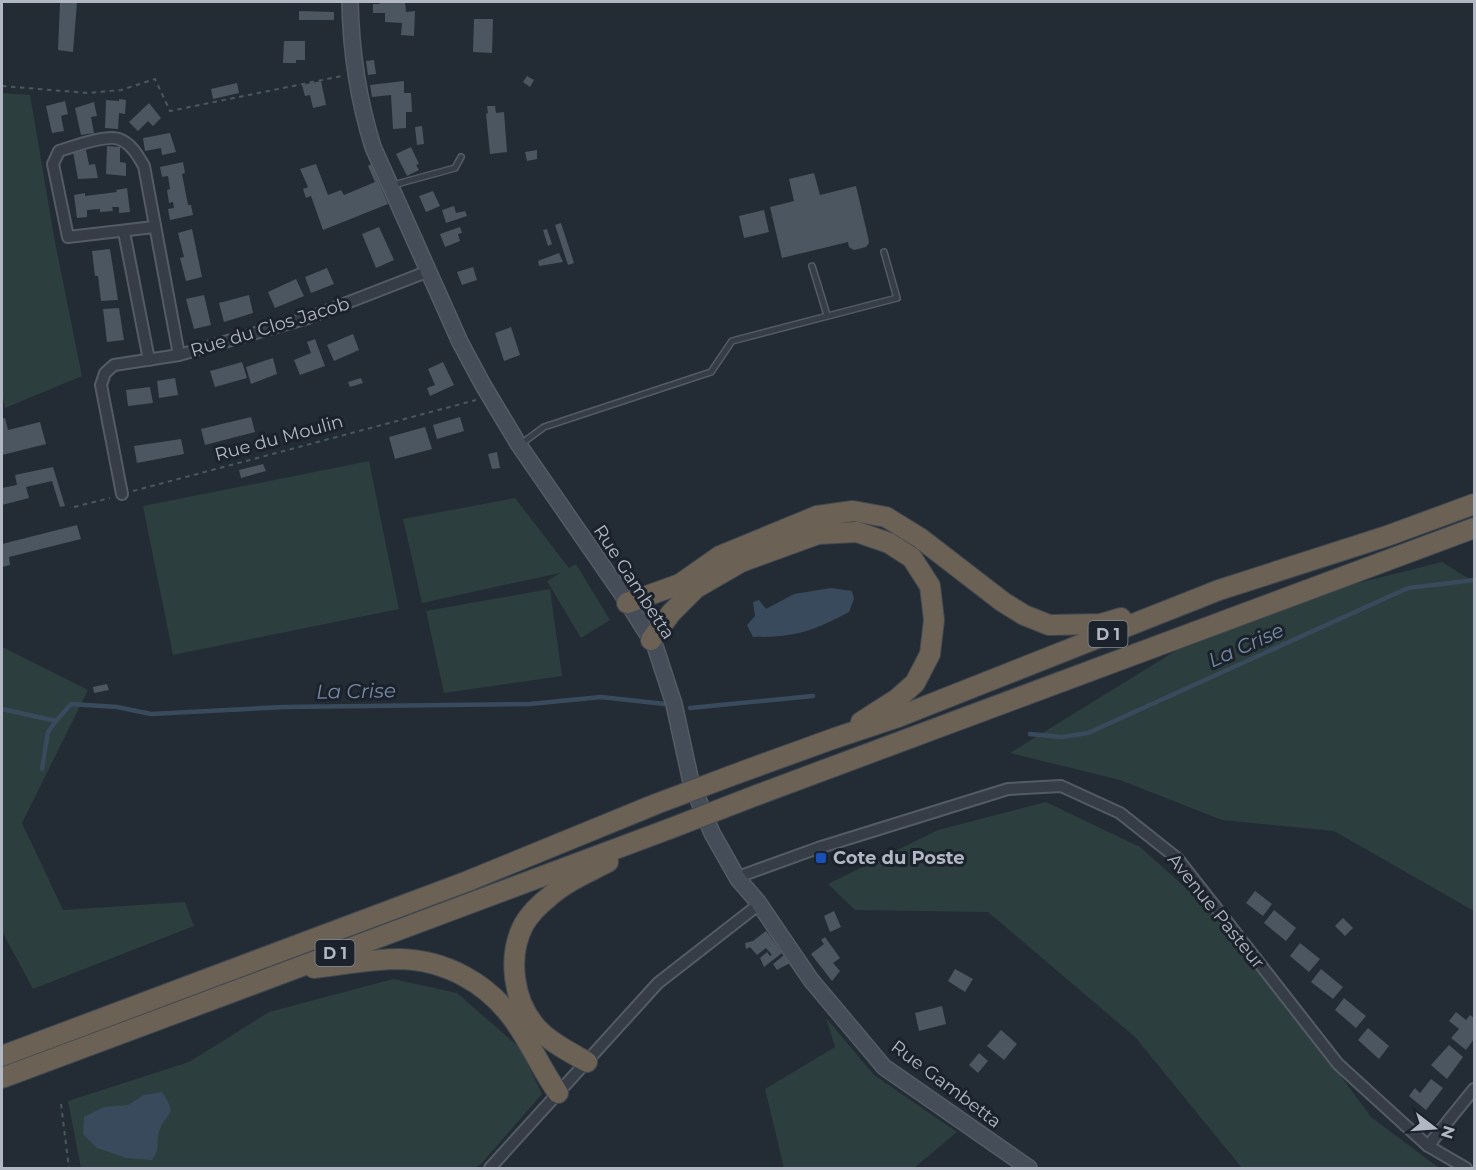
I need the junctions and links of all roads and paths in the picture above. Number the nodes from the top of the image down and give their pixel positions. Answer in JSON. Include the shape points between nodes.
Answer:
{"nodes":[{"id":1,"x":350,"y":2,"type":"edge"},
{"id":2,"x":356,"y":74,"type":"junction"},
{"id":3,"x":2,"y":86,"type":"edge"},
{"id":4,"x":461,"y":157,"type":"dead end"},
{"id":5,"x":390,"y":186,"type":"junction"},
{"id":6,"x":154,"y":227,"type":"junction"},
{"id":7,"x":124,"y":232,"type":"junction"},
{"id":8,"x":884,"y":252,"type":"dead end"},
{"id":9,"x":812,"y":266,"type":"dead end"},
{"id":10,"x":429,"y":271,"type":"junction"},
{"id":11,"x":827,"y":315,"type":"junction"},
{"id":12,"x":179,"y":355,"type":"junction"},
{"id":13,"x":149,"y":360,"type":"junction"},
{"id":14,"x":490,"y":396,"type":"junction"},
{"id":15,"x":519,"y":445,"type":"junction"},
{"id":16,"x":123,"y":494,"type":"junction"},
{"id":17,"x":1474,"y":504,"type":"edge"},
{"id":18,"x":75,"y":507,"type":"dead end"},
{"id":19,"x":1474,"y":528,"type":"edge"},
{"id":20,"x":1219,"y":590,"type":"junction"},
{"id":21,"x":627,"y":603,"type":"junction"},
{"id":22,"x":651,"y":640,"type":"junction"},
{"id":23,"x":836,"y":738,"type":"junction"},
{"id":24,"x":669,"y":829,"type":"junction"},
{"id":25,"x":738,"y":879,"type":"junction"},
{"id":26,"x":758,"y":902,"type":"junction"},
{"id":27,"x":287,"y":971,"type":"junction"},
{"id":28,"x":2,"y":1056,"type":"edge"},
{"id":29,"x":587,"y":1062,"type":"junction"},
{"id":30,"x":2,"y":1078,"type":"edge"},
{"id":31,"x":1474,"y":1089,"type":"edge"},
{"id":32,"x":558,"y":1093,"type":"junction"},
{"id":33,"x":61,"y":1104,"type":"dead end"},
{"id":34,"x":1428,"y":1146,"type":"junction"},
{"id":35,"x":69,"y":1168,"type":"edge"},
{"id":36,"x":490,"y":1168,"type":"edge"},
{"id":37,"x":1029,"y":1168,"type":"edge"},
{"id":38,"x":1466,"y":1168,"type":"edge"}],
"edges":[{"from":1,"to":2,"type":"street","name":"Rue Gambetta"},
{"from":2,"to":3,"type":"path","via":[[171,111],[155,79],[121,90],[88,93]]},
{"from":2,"to":5,"type":"street","name":"Rue Gambetta","via":[[373,147]]},
{"from":4,"to":5,"type":"lane","via":[[455,168]]},
{"from":5,"to":10,"type":"street","name":"Rue Gambetta"},
{"from":6,"to":7,"type":"street"},
{"from":6,"to":7,"type":"street","via":[[144,166],[133,148],[117,138],[59,151],[53,164],[68,237]]},
{"from":6,"to":12,"type":"street"},
{"from":7,"to":13,"type":"street"},
{"from":8,"to":11,"type":"lane","via":[[897,298]]},
{"from":9,"to":11,"type":"lane"},
{"from":10,"to":12,"type":"street","name":"Rue du Clos Jacob","via":[[308,318]]},
{"from":10,"to":14,"type":"street","name":"Rue Gambetta","via":[[460,342]]},
{"from":11,"to":15,"type":"lane","via":[[732,341],[711,372],[544,427]]},
{"from":12,"to":13,"type":"street","name":"Rue du Clos Jacob"},
{"from":13,"to":16,"type":"street","name":"Rue du Clos Jacob","via":[[114,365],[105,373],[101,385]]},
{"from":14,"to":15,"type":"street","name":"Rue Gambetta"},
{"from":14,"to":16,"type":"path","name":"Rue du Moulin"},
{"from":15,"to":21,"type":"street","name":"Rue Gambetta"},
{"from":16,"to":18,"type":"path","name":"Rue du Moulin"},
{"from":17,"to":20,"type":"highway","number":"D 1"},
{"from":19,"to":24,"type":"highway","number":"D 1","bridge":true},
{"from":20,"to":21,"type":"highway","via":[[1100,624],[1049,624],[1003,602],[886,517],[853,511],[817,516],[720,556],[680,584]]},
{"from":20,"to":23,"type":"highway","number":"D 1"},
{"from":21,"to":22,"type":"street","name":"Rue Gambetta"},
{"from":22,"to":23,"type":"highway","via":[[696,588],[741,562],[818,534],[857,532],[889,543],[912,558],[930,586],[934,620],[930,654],[915,683]]},
{"from":22,"to":25,"type":"street","name":"Rue Gambetta","via":[[674,704],[691,782],[712,833]]},
{"from":23,"to":28,"type":"highway","number":"D 1","bridge":true},
{"from":24,"to":27,"type":"highway","number":"D 1"},
{"from":24,"to":29,"type":"highway","via":[[557,890],[525,923],[517,942],[515,978],[523,1010],[552,1041]]},
{"from":25,"to":26,"type":"street","name":"Rue Gambetta"},
{"from":25,"to":34,"type":"street","name":"Avenue Pasteur","via":[[818,848],[1008,789],[1061,786],[1119,813],[1178,860],[1338,1064]]},
{"from":26,"to":29,"type":"street","via":[[658,983]]},
{"from":26,"to":37,"type":"street","name":"Rue Gambetta","via":[[812,980],[884,1067]]},
{"from":27,"to":30,"type":"highway","number":"D 1"},
{"from":27,"to":32,"type":"highway","via":[[401,959],[463,975],[482,987],[513,1018]]},
{"from":29,"to":32,"type":"street"},
{"from":31,"to":34,"type":"street"},
{"from":32,"to":36,"type":"street"},
{"from":33,"to":35,"type":"path"},
{"from":34,"to":38,"type":"street","name":"Avenue Pasteur"}]}
